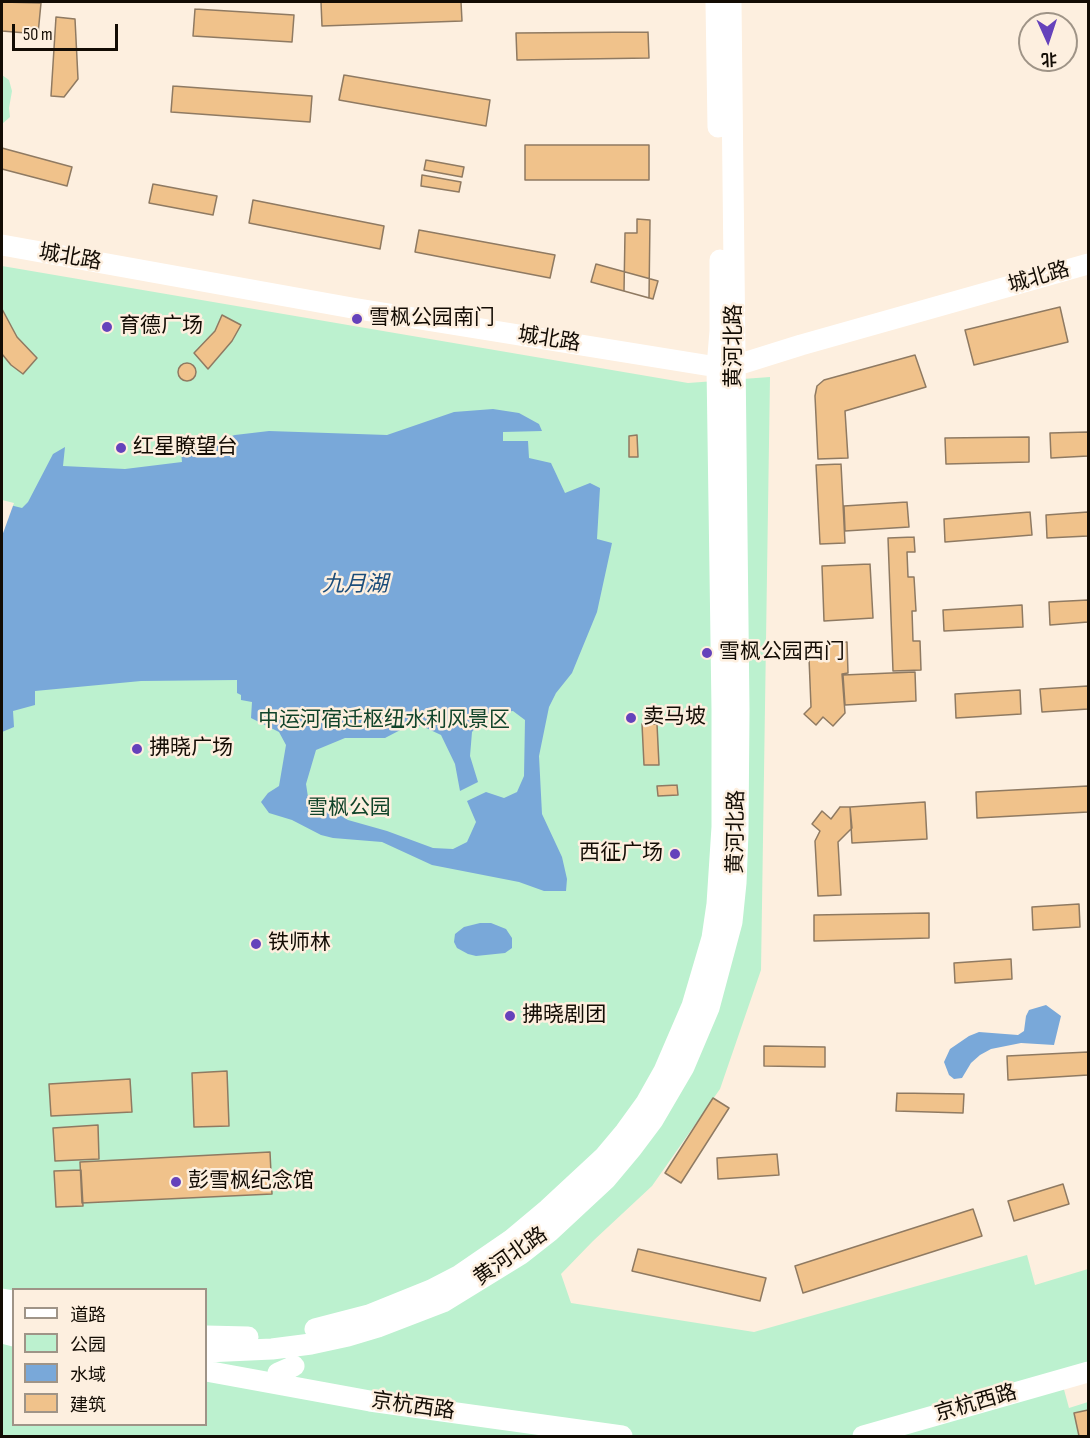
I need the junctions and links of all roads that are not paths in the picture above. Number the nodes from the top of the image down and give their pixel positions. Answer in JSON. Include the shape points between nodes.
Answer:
{"nodes":[{"id":1,"x":716,"y":2,"type":"edge"},
{"id":2,"x":732,"y":2,"type":"edge"},
{"id":3,"x":2,"y":245,"type":"edge"},
{"id":4,"x":1089,"y":264,"type":"edge"},
{"id":5,"x":725,"y":367,"type":"junction"},
{"id":6,"x":207,"y":1336,"type":"edge"},
{"id":7,"x":207,"y":1352,"type":"edge"},
{"id":8,"x":294,"y":1366,"type":"dead end"},
{"id":9,"x":207,"y":1371,"type":"edge"},
{"id":10,"x":1089,"y":1372,"type":"edge"},
{"id":11,"x":284,"y":1385,"type":"junction"},
{"id":12,"x":622,"y":1437,"type":"edge"},
{"id":13,"x":863,"y":1437,"type":"edge"}],
"edges":[{"from":1,"to":5,"type":"main road","name":"黄河北路","via":[[720,331]]},
{"from":2,"to":5,"type":"main road","name":"黄河北路","via":[[735,326]]},
{"from":3,"to":5,"type":"main road","name":"城北路","via":[[352,308]]},
{"from":4,"to":5,"type":"main road","name":"城北路"},
{"from":5,"to":6,"type":"main road","name":"黄河北路","via":[[719,888],[712,938],[695,995],[664,1071],[646,1103],[604,1157],[511,1240],[460,1275],[401,1304],[339,1323],[258,1336]]},
{"from":5,"to":7,"type":"main road","name":"黄河北路","via":[[739,710],[736,883],[721,968],[684,1067],[653,1120],[606,1179],[549,1232],[481,1280],[443,1302],[348,1336],[272,1349]]},
{"from":8,"to":11,"type":"main road","via":[[278,1373]]},
{"from":9,"to":11,"type":"main road","name":"京杭西路"},
{"from":10,"to":13,"type":"main road","name":"京杭西路"},
{"from":11,"to":12,"type":"main road","name":"京杭西路"}]}
